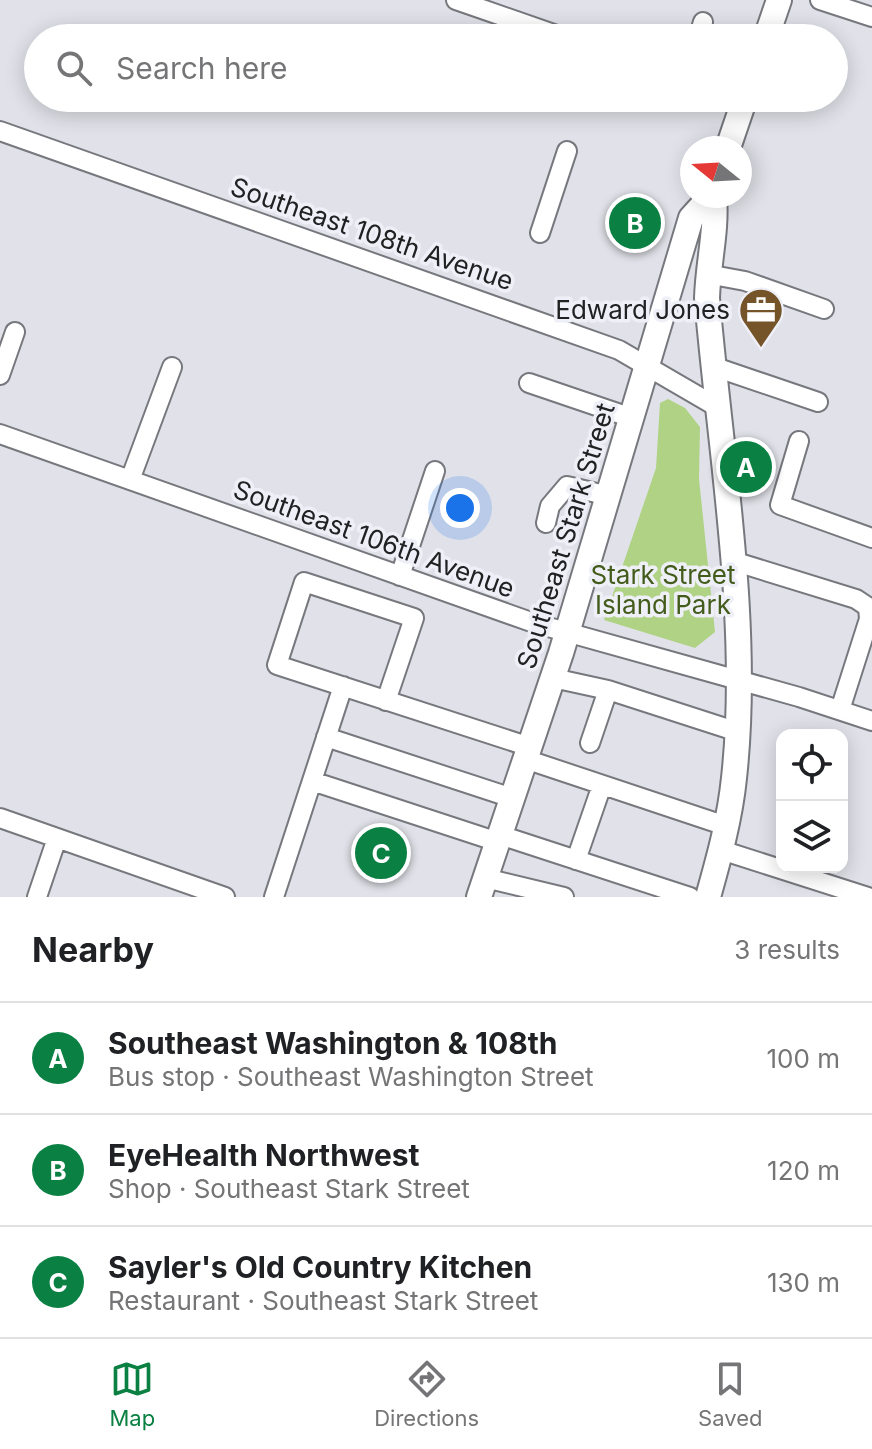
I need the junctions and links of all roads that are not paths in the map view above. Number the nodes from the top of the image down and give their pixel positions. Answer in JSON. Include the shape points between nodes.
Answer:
{"nodes":[{"id":1,"x":456,"y":0,"type":"edge"},
{"id":2,"x":779,"y":0,"type":"edge"},
{"id":3,"x":820,"y":0,"type":"edge"},
{"id":4,"x":872,"y":17,"type":"edge"},
{"id":5,"x":525,"y":24,"type":"edge"},
{"id":6,"x":771,"y":24,"type":"edge"},
{"id":7,"x":739,"y":112,"type":"edge"},
{"id":8,"x":0,"y":131,"type":"edge"},
{"id":9,"x":732,"y":136,"type":"edge"},
{"id":10,"x":567,"y":151,"type":"dead end"},
{"id":11,"x":701,"y":208,"type":"edge"},
{"id":12,"x":714,"y":208,"type":"edge"},
{"id":13,"x":540,"y":233,"type":"dead end"},
{"id":14,"x":707,"y":274,"type":"junction"},
{"id":15,"x":824,"y":309,"type":"dead end"},
{"id":16,"x":15,"y":332,"type":"dead end"},
{"id":17,"x":646,"y":364,"type":"junction"},
{"id":18,"x":712,"y":366,"type":"junction"},
{"id":19,"x":172,"y":367,"type":"dead end"},
{"id":20,"x":0,"y":375,"type":"edge"},
{"id":21,"x":529,"y":383,"type":"dead end"},
{"id":22,"x":818,"y":402,"type":"dead end"},
{"id":23,"x":717,"y":407,"type":"junction"},
{"id":24,"x":632,"y":418,"type":"junction"},
{"id":25,"x":0,"y":434,"type":"edge"},
{"id":26,"x":799,"y":441,"type":"dead end"},
{"id":27,"x":435,"y":471,"type":"dead end"},
{"id":28,"x":130,"y":480,"type":"junction"},
{"id":29,"x":609,"y":496,"type":"junction"},
{"id":30,"x":546,"y":523,"type":"dead end"},
{"id":31,"x":872,"y":538,"type":"edge"},
{"id":32,"x":733,"y":561,"type":"junction"},
{"id":33,"x":400,"y":576,"type":"junction"},
{"id":34,"x":565,"y":633,"type":"junction"},
{"id":35,"x":553,"y":678,"type":"junction"},
{"id":36,"x":738,"y":681,"type":"junction"},
{"id":37,"x":343,"y":686,"type":"junction"},
{"id":38,"x":608,"y":690,"type":"junction"},
{"id":39,"x":386,"y":701,"type":"junction"},
{"id":40,"x":840,"y":710,"type":"junction"},
{"id":41,"x":872,"y":721,"type":"edge"},
{"id":42,"x":738,"y":732,"type":"junction"},
{"id":43,"x":326,"y":737,"type":"junction"},
{"id":44,"x":590,"y":743,"type":"dead end"},
{"id":45,"x":528,"y":753,"type":"junction"},
{"id":46,"x":312,"y":781,"type":"junction"},
{"id":47,"x":602,"y":785,"type":"junction"},
{"id":48,"x":512,"y":798,"type":"junction"},
{"id":49,"x":0,"y":818,"type":"edge"},
{"id":50,"x":726,"y":826,"type":"junction"},
{"id":51,"x":57,"y":838,"type":"junction"},
{"id":52,"x":499,"y":838,"type":"junction"},
{"id":53,"x":721,"y":850,"type":"junction"},
{"id":54,"x":576,"y":860,"type":"junction"},
{"id":55,"x":482,"y":888,"type":"edge"},
{"id":56,"x":37,"y":897,"type":"edge"},
{"id":57,"x":225,"y":897,"type":"edge"},
{"id":58,"x":274,"y":897,"type":"edge"},
{"id":59,"x":564,"y":897,"type":"edge"},
{"id":60,"x":690,"y":897,"type":"edge"},
{"id":61,"x":708,"y":897,"type":"edge"},
{"id":62,"x":868,"y":897,"type":"edge"}],
"edges":[{"from":1,"to":5,"type":"street"},
{"from":2,"to":6,"type":"main road"},
{"from":3,"to":4,"type":"street"},
{"from":7,"to":9,"type":"main road"},
{"from":8,"to":17,"type":"street","name":"Southeast 108th Avenue","via":[[619,350]]},
{"from":10,"to":13,"type":"street"},
{"from":11,"to":17,"type":"main road","name":"Southeast Stark Street","via":[[691,218]]},
{"from":12,"to":14,"type":"main road","via":[[717,227]]},
{"from":14,"to":15,"type":"street","via":[[745,281]]},
{"from":14,"to":18,"type":"main road"},
{"from":16,"to":20,"type":"street"},
{"from":17,"to":23,"type":"street","name":"Southeast 108th Avenue"},
{"from":17,"to":24,"type":"main road","name":"Southeast Stark Street"},
{"from":18,"to":22,"type":"street"},
{"from":18,"to":23,"type":"main road"},
{"from":19,"to":28,"type":"street"},
{"from":21,"to":24,"type":"street"},
{"from":23,"to":32,"type":"main road"},
{"from":24,"to":29,"type":"main road","name":"Southeast Stark Street"},
{"from":25,"to":28,"type":"street","name":"Southeast 106th Avenue"},
{"from":26,"to":31,"type":"street","via":[[780,505]]},
{"from":27,"to":33,"type":"street"},
{"from":28,"to":33,"type":"street","name":"Southeast 106th Avenue"},
{"from":29,"to":30,"type":"street","via":[[567,486],[550,506]]},
{"from":29,"to":34,"type":"main road","name":"Southeast Stark Street"},
{"from":32,"to":36,"type":"main road"},
{"from":32,"to":40,"type":"street","via":[[868,607],[869,619]]},
{"from":33,"to":34,"type":"street","name":"Southeast 106th Avenue"},
{"from":34,"to":35,"type":"main road","name":"Southeast Stark Street"},
{"from":34,"to":36,"type":"street","name":"Southeast 106th Avenue"},
{"from":35,"to":38,"type":"street"},
{"from":35,"to":45,"type":"main road","name":"Southeast Stark Street"},
{"from":36,"to":40,"type":"street","name":"Southeast 106th Avenue"},
{"from":36,"to":42,"type":"main road"},
{"from":37,"to":39,"type":"street"},
{"from":37,"to":39,"type":"street","via":[[277,665],[304,582],[414,618]]},
{"from":37,"to":43,"type":"street"},
{"from":38,"to":42,"type":"street"},
{"from":38,"to":44,"type":"street"},
{"from":39,"to":45,"type":"street"},
{"from":40,"to":41,"type":"street","name":"Southeast 106th Avenue"},
{"from":42,"to":50,"type":"main road"},
{"from":43,"to":46,"type":"street"},
{"from":43,"to":48,"type":"street"},
{"from":45,"to":47,"type":"street"},
{"from":45,"to":48,"type":"main road","name":"Southeast Stark Street"},
{"from":46,"to":52,"type":"street"},
{"from":46,"to":58,"type":"street"},
{"from":47,"to":50,"type":"street"},
{"from":47,"to":54,"type":"street"},
{"from":48,"to":52,"type":"main road","name":"Southeast Stark Street"},
{"from":49,"to":51,"type":"street"},
{"from":50,"to":53,"type":"main road"},
{"from":51,"to":56,"type":"street"},
{"from":51,"to":57,"type":"street"},
{"from":52,"to":54,"type":"street"},
{"from":52,"to":55,"type":"main road","name":"Southeast Stark Street"},
{"from":53,"to":61,"type":"main road"},
{"from":53,"to":62,"type":"street"},
{"from":54,"to":60,"type":"street"},
{"from":55,"to":59,"type":"street"}]}
